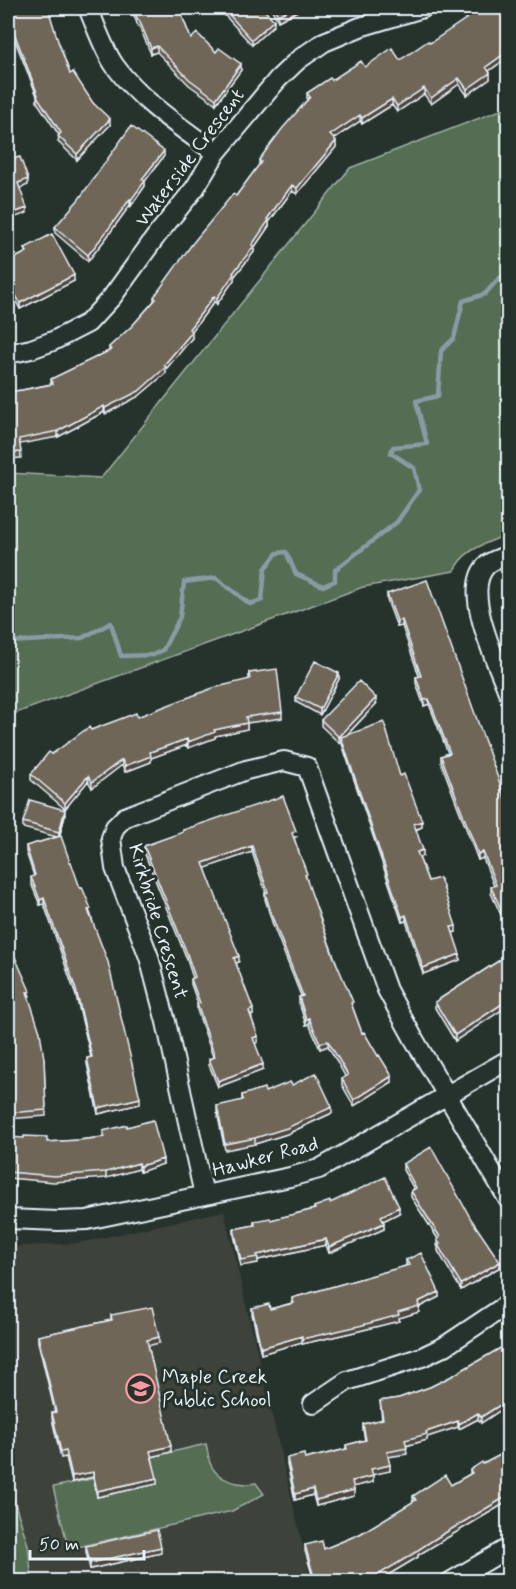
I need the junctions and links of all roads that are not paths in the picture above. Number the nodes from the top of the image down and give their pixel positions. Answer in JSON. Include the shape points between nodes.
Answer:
{"nodes":[{"id":1,"x":88,"y":8,"type":"edge"},
{"id":2,"x":423,"y":8,"type":"edge"},
{"id":3,"x":216,"y":153,"type":"junction"},
{"id":4,"x":8,"y":354,"type":"edge"},
{"id":5,"x":508,"y":555,"type":"edge"},
{"id":6,"x":508,"y":692,"type":"edge"},
{"id":7,"x":508,"y":1060,"type":"edge"},
{"id":8,"x":447,"y":1096,"type":"junction"},
{"id":9,"x":204,"y":1195,"type":"junction"},
{"id":10,"x":508,"y":1199,"type":"edge"},
{"id":11,"x":8,"y":1219,"type":"edge"},
{"id":12,"x":508,"y":1304,"type":"edge"},
{"id":13,"x":313,"y":1404,"type":"dead end"},
{"id":14,"x":508,"y":1548,"type":"edge"},
{"id":15,"x":450,"y":1581,"type":"edge"}],
"edges":[{"from":1,"to":3,"type":"street","via":[[114,64],[133,89]]},
{"from":2,"to":3,"type":"street","name":"Waterside Crescent","via":[[360,27],[324,42],[298,60]]},
{"from":3,"to":4,"type":"street","name":"Waterside Crescent","via":[[195,188],[88,323],[53,341]]},
{"from":5,"to":6,"type":"street","via":[[488,564],[481,573],[478,592],[482,621]]},
{"from":7,"to":8,"type":"street","name":"Hawker Road"},
{"from":8,"to":9,"type":"street","name":"Hawker Road","via":[[319,1169]]},
{"from":8,"to":9,"type":"street","name":"Kirkbride Crescent","via":[[387,990],[307,767],[284,761],[266,764],[143,809],[125,817],[115,827],[111,852],[149,957]]},
{"from":8,"to":10,"type":"street"},
{"from":9,"to":11,"type":"street","name":"Hawker Road","via":[[87,1220]]},
{"from":12,"to":13,"type":"street","via":[[422,1358],[347,1381]]},
{"from":14,"to":15,"type":"street"}]}
